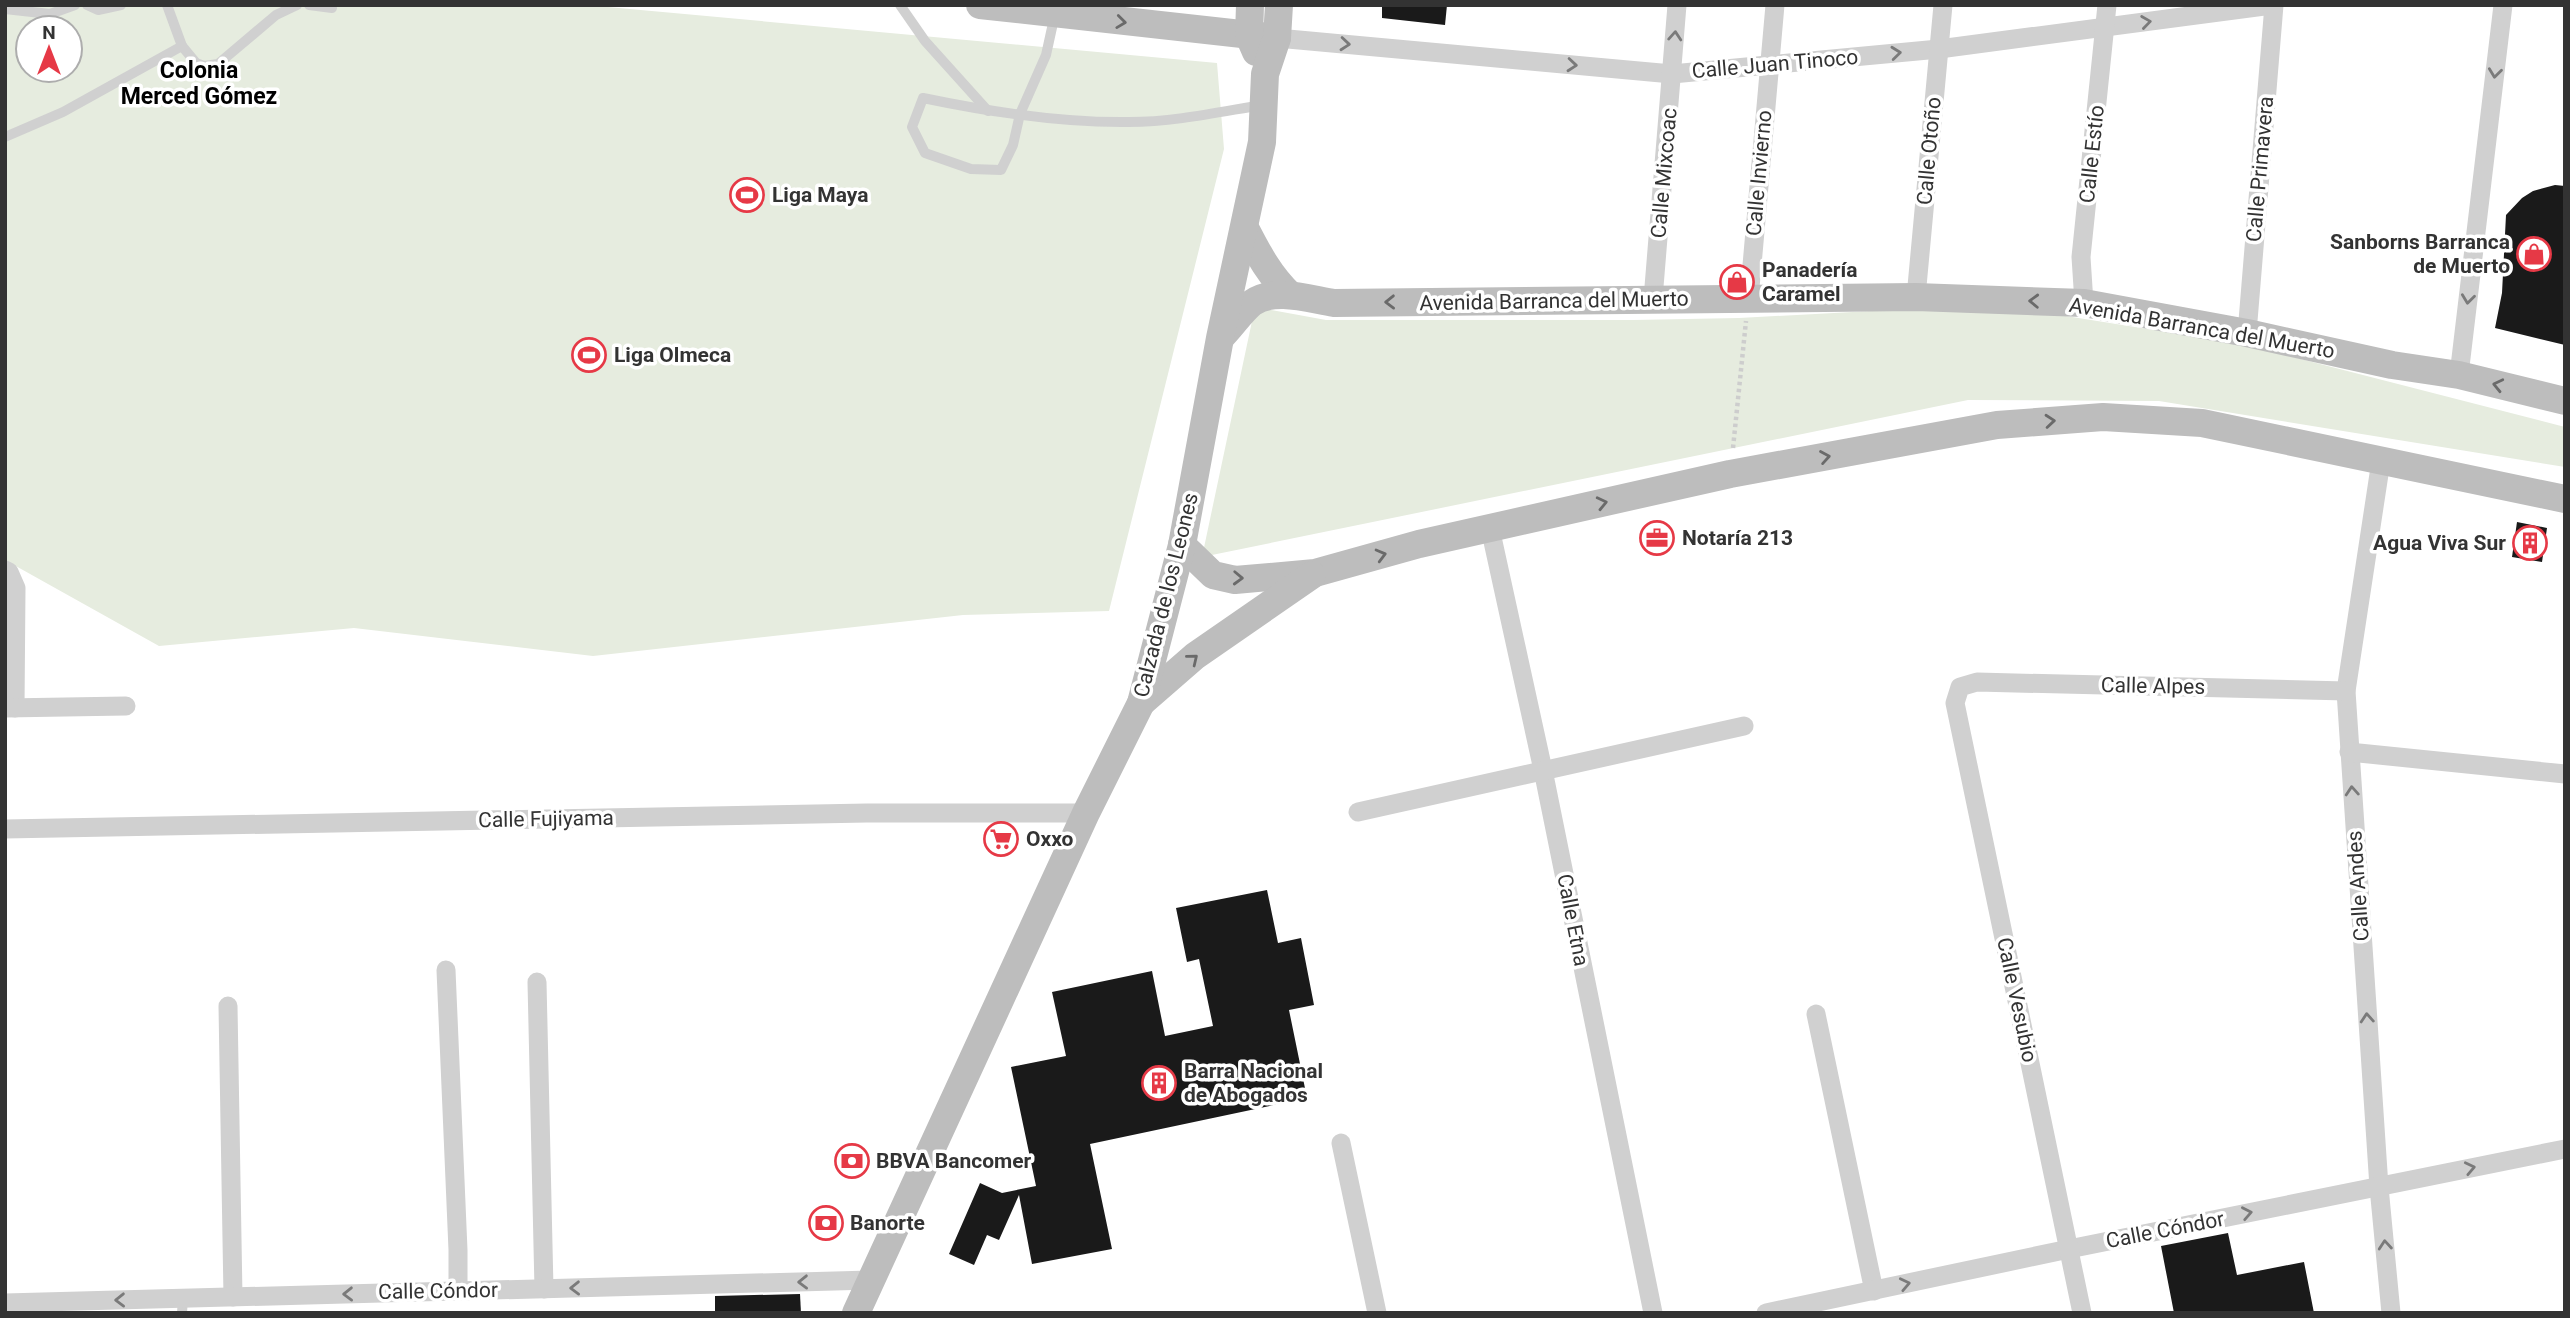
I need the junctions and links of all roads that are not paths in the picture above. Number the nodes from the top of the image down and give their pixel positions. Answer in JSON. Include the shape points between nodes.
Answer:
{"nodes":[{"id":1,"x":75,"y":5,"type":"edge"},
{"id":2,"x":88,"y":5,"type":"edge"},
{"id":3,"x":121,"y":5,"type":"edge"},
{"id":4,"x":167,"y":5,"type":"edge"},
{"id":5,"x":297,"y":5,"type":"edge"},
{"id":6,"x":309,"y":5,"type":"edge"},
{"id":7,"x":900,"y":5,"type":"edge"},
{"id":8,"x":980,"y":5,"type":"edge"},
{"id":9,"x":1251,"y":5,"type":"edge"},
{"id":10,"x":1279,"y":5,"type":"edge"},
{"id":11,"x":1677,"y":5,"type":"edge"},
{"id":12,"x":1774,"y":5,"type":"edge"},
{"id":13,"x":1942,"y":5,"type":"edge"},
{"id":14,"x":2107,"y":5,"type":"edge"},
{"id":15,"x":2273,"y":5,"type":"edge"},
{"id":16,"x":2503,"y":5,"type":"edge"},
{"id":17,"x":332,"y":8,"type":"dead end"},
{"id":18,"x":5,"y":9,"type":"edge"},
{"id":19,"x":1055,"y":14,"type":"junction"},
{"id":20,"x":2105,"y":28,"type":"junction"},
{"id":21,"x":1249,"y":36,"type":"junction"},
{"id":22,"x":1277,"y":38,"type":"junction"},
{"id":23,"x":182,"y":46,"type":"junction"},
{"id":24,"x":1938,"y":49,"type":"junction"},
{"id":25,"x":1769,"y":65,"type":"junction"},
{"id":26,"x":1265,"y":74,"type":"junction"},
{"id":27,"x":1672,"y":74,"type":"junction"},
{"id":28,"x":1264,"y":105,"type":"junction"},
{"id":29,"x":988,"y":111,"type":"junction"},
{"id":30,"x":1020,"y":114,"type":"junction"},
{"id":31,"x":5,"y":137,"type":"edge"},
{"id":32,"x":1245,"y":229,"type":"junction"},
{"id":33,"x":1290,"y":295,"type":"junction"},
{"id":34,"x":1916,"y":297,"type":"junction"},
{"id":35,"x":1653,"y":299,"type":"junction"},
{"id":36,"x":1749,"y":299,"type":"junction"},
{"id":37,"x":2084,"y":303,"type":"junction"},
{"id":38,"x":2247,"y":332,"type":"junction"},
{"id":39,"x":1220,"y":338,"type":"junction"},
{"id":40,"x":2459,"y":375,"type":"junction"},
{"id":41,"x":2565,"y":401,"type":"edge"},
{"id":42,"x":2381,"y":461,"type":"junction"},
{"id":43,"x":2565,"y":499,"type":"edge"},
{"id":44,"x":1490,"y":528,"type":"junction"},
{"id":45,"x":1182,"y":545,"type":"junction"},
{"id":46,"x":5,"y":570,"type":"edge"},
{"id":47,"x":1315,"y":573,"type":"junction"},
{"id":48,"x":1960,"y":687,"type":"joint"},
{"id":49,"x":2346,"y":691,"type":"junction"},
{"id":50,"x":1141,"y":704,"type":"junction"},
{"id":51,"x":126,"y":706,"type":"dead end"},
{"id":52,"x":10,"y":708,"type":"edge"},
{"id":53,"x":1744,"y":726,"type":"dead end"},
{"id":54,"x":2349,"y":752,"type":"junction"},
{"id":55,"x":1543,"y":770,"type":"junction"},
{"id":56,"x":2565,"y":774,"type":"edge"},
{"id":57,"x":1358,"y":812,"type":"dead end"},
{"id":58,"x":1086,"y":813,"type":"junction"},
{"id":59,"x":5,"y":829,"type":"edge"},
{"id":60,"x":446,"y":970,"type":"dead end"},
{"id":61,"x":537,"y":982,"type":"dead end"},
{"id":62,"x":228,"y":1006,"type":"dead end"},
{"id":63,"x":1816,"y":1014,"type":"dead end"},
{"id":64,"x":1341,"y":1143,"type":"dead end"},
{"id":65,"x":2565,"y":1149,"type":"edge"},
{"id":66,"x":2379,"y":1187,"type":"junction"},
{"id":67,"x":2069,"y":1249,"type":"junction"},
{"id":68,"x":871,"y":1280,"type":"junction"},
{"id":69,"x":544,"y":1289,"type":"junction"},
{"id":70,"x":458,"y":1291,"type":"junction"},
{"id":71,"x":1874,"y":1291,"type":"junction"},
{"id":72,"x":233,"y":1297,"type":"junction"},
{"id":73,"x":5,"y":1303,"type":"edge"},
{"id":74,"x":183,"y":1305,"type":"edge"},
{"id":75,"x":856,"y":1313,"type":"edge"},
{"id":76,"x":1377,"y":1313,"type":"edge"},
{"id":77,"x":1653,"y":1313,"type":"edge"},
{"id":78,"x":1766,"y":1313,"type":"edge"},
{"id":79,"x":2082,"y":1313,"type":"edge"},
{"id":80,"x":2391,"y":1313,"type":"edge"}],
"edges":[{"from":1,"to":18,"type":"lane","via":[[50,14]]},
{"from":2,"to":3,"type":"lane","via":[[98,10]]},
{"from":4,"to":23,"type":"lane"},
{"from":5,"to":23,"type":"lane","via":[[276,15],[218,64],[196,63]]},
{"from":6,"to":17,"type":"lane"},
{"from":7,"to":29,"type":"lane","via":[[925,41]]},
{"from":8,"to":19,"type":"main road"},
{"from":9,"to":21,"type":"main road"},
{"from":10,"to":22,"type":"main road"},
{"from":27,"to":11,"type":"street","name":"Calle Mixcoac","one_way":true},
{"from":12,"to":25,"type":"street","name":"Calle Invierno"},
{"from":13,"to":24,"type":"street","name":"Calle Otoño"},
{"from":14,"to":20,"type":"street","name":"Calle Estío"},
{"from":20,"to":15,"type":"street","name":"Calle Juan Tinoco","one_way":true},
{"from":15,"to":38,"type":"street","name":"Calle Primavera"},
{"from":16,"to":40,"type":"street","one_way":true},
{"from":19,"to":21,"type":"main road","one_way":true},
{"from":19,"to":30,"type":"lane","via":[[1046,55]]},
{"from":20,"to":24,"type":"street","name":"Calle Juan Tinoco"},
{"from":20,"to":37,"type":"street","name":"Calle Estío","via":[[2081,257]]},
{"from":21,"to":22,"type":"main road"},
{"from":21,"to":26,"type":"main road"},
{"from":22,"to":26,"type":"main road"},
{"from":22,"to":27,"type":"street","name":"Calle Juan Tinoco","one_way":true},
{"from":23,"to":31,"type":"lane","via":[[62,112]]},
{"from":25,"to":24,"type":"street","name":"Calle Juan Tinoco","one_way":true},
{"from":24,"to":34,"type":"street","name":"Calle Otoño"},
{"from":25,"to":27,"type":"street","name":"Calle Juan Tinoco"},
{"from":25,"to":36,"type":"street","name":"Calle Invierno"},
{"from":26,"to":28,"type":"main road","name":"Calzada de los Leones"},
{"from":27,"to":35,"type":"street","name":"Calle Mixcoac"},
{"from":28,"to":30,"type":"lane","via":[[1130,122]]},
{"from":28,"to":32,"type":"main road","name":"Calzada de los Leones","via":[[1262,142]]},
{"from":29,"to":30,"type":"lane"},
{"from":29,"to":30,"type":"lane","via":[[923,98],[912,127],[925,153],[971,169],[1001,170]]},
{"from":32,"to":33,"type":"main road","via":[[1264,265]]},
{"from":32,"to":39,"type":"main road","name":"Calzada de los Leones"},
{"from":35,"to":33,"type":"main road","name":"Avenida Barranca del Muerto","one_way":true,"via":[[1334,303]]},
{"from":33,"to":39,"type":"main road","name":"Avenida Barranca del Muerto","via":[[1254,302]]},
{"from":34,"to":36,"type":"main road","name":"Avenida Barranca del Muerto"},
{"from":37,"to":34,"type":"main road","name":"Avenida Barranca del Muerto","one_way":true},
{"from":35,"to":36,"type":"main road","name":"Avenida Barranca del Muerto"},
{"from":37,"to":38,"type":"main road","name":"Avenida Barranca del Muerto"},
{"from":38,"to":40,"type":"main road","name":"Avenida Barranca del Muerto","via":[[2392,365]]},
{"from":39,"to":45,"type":"main road","name":"Calzada de los Leones"},
{"from":41,"to":40,"type":"main road","name":"Avenida Barranca del Muerto","one_way":true},
{"from":42,"to":43,"type":"main road"},
{"from":44,"to":42,"type":"main road","one_way":true,"via":[[1730,474],[1997,425],[2103,417],[2202,423]]},
{"from":42,"to":49,"type":"street","name":"Calle Andes"},
{"from":47,"to":44,"type":"main road","one_way":true},
{"from":44,"to":55,"type":"street","name":"Calle Etna"},
{"from":45,"to":47,"type":"main road","one_way":true,"via":[[1213,575],[1235,580]]},
{"from":45,"to":50,"type":"main road","name":"Calzada de los Leones"},
{"from":46,"to":52,"type":"street","via":[[16,588]]},
{"from":50,"to":47,"type":"main road","one_way":true,"via":[[1195,656]]},
{"from":48,"to":49,"type":"street","name":"Calle Alpes","via":[[1977,682]]},
{"from":48,"to":67,"type":"street","name":"Calle Vesubio","via":[[1955,704]]},
{"from":49,"to":54,"type":"street","name":"Calle Andes"},
{"from":50,"to":58,"type":"main road","name":"Calzada de los Leones"},
{"from":51,"to":52,"type":"street"},
{"from":53,"to":55,"type":"street"},
{"from":54,"to":56,"type":"street"},
{"from":66,"to":54,"type":"street","name":"Calle Andes","one_way":true},
{"from":55,"to":57,"type":"street"},
{"from":55,"to":77,"type":"street","name":"Calle Etna"},
{"from":58,"to":59,"type":"street","name":"Calle Fujiyama"},
{"from":58,"to":68,"type":"main road","name":"Calzada de los Leones"},
{"from":60,"to":70,"type":"street"},
{"from":61,"to":69,"type":"street"},
{"from":62,"to":72,"type":"street"},
{"from":63,"to":71,"type":"street"},
{"from":64,"to":76,"type":"street"},
{"from":66,"to":65,"type":"street","name":"Calle Cóndor","one_way":true},
{"from":67,"to":66,"type":"street","name":"Calle Cóndor","one_way":true},
{"from":80,"to":66,"type":"street","name":"Calle Andes","one_way":true},
{"from":71,"to":67,"type":"street","name":"Calle Cóndor","one_way":true},
{"from":67,"to":79,"type":"street","name":"Calle Vesubio"},
{"from":68,"to":69,"type":"street","name":"Calle Cóndor","one_way":true},
{"from":68,"to":75,"type":"main road","name":"Calzada de los Leones"},
{"from":69,"to":70,"type":"street","name":"Calle Cóndor"},
{"from":70,"to":72,"type":"street","name":"Calle Cóndor","one_way":true},
{"from":71,"to":78,"type":"street","name":"Calle Cóndor"},
{"from":72,"to":74,"type":"street","name":"Calle Cóndor"},
{"from":74,"to":73,"type":"street","name":"Calle Cóndor","one_way":true}]}
